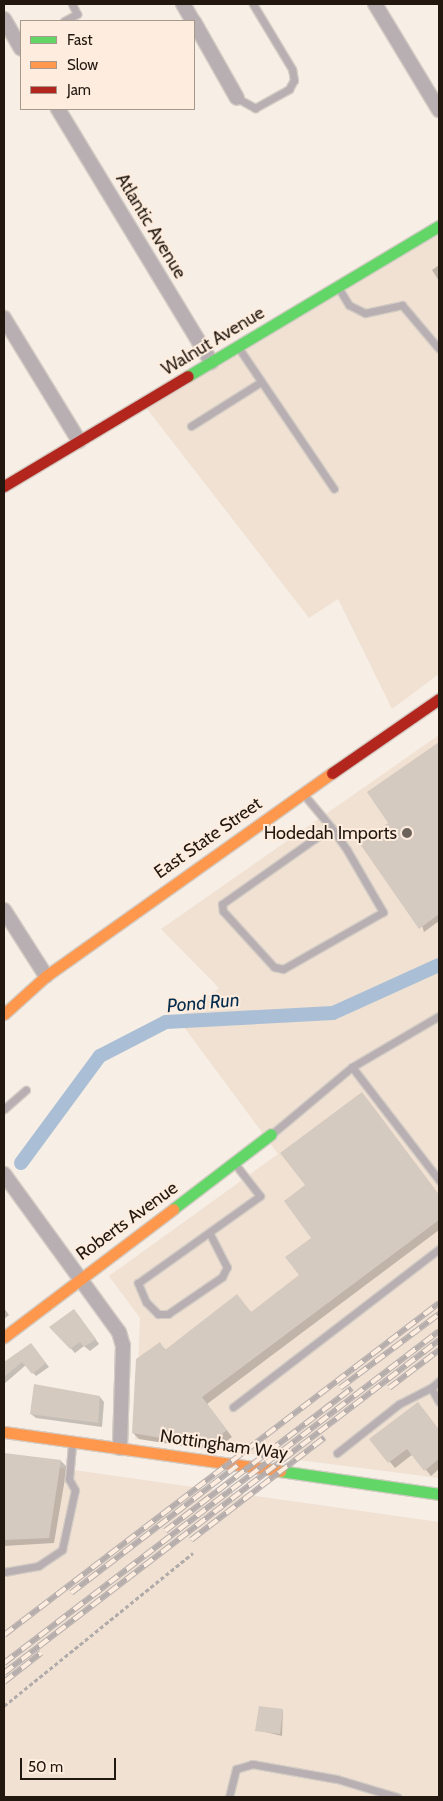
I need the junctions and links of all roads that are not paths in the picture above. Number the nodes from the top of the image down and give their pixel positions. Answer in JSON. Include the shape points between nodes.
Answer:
{"nodes":[{"id":1,"x":72,"y":4,"type":"edge"},
{"id":2,"x":183,"y":4,"type":"edge"},
{"id":3,"x":253,"y":4,"type":"edge"},
{"id":4,"x":375,"y":4,"type":"edge"},
{"id":5,"x":4,"y":18,"type":"edge"},
{"id":6,"x":66,"y":20,"type":"edge"},
{"id":7,"x":193,"y":20,"type":"edge"},
{"id":8,"x":195,"y":24,"type":"edge"},
{"id":9,"x":20,"y":45,"type":"edge"},
{"id":10,"x":237,"y":98,"type":"joint"},
{"id":11,"x":59,"y":110,"type":"edge"},
{"id":12,"x":439,"y":110,"type":"edge"},
{"id":13,"x":439,"y":226,"type":"edge"},
{"id":14,"x":338,"y":287,"type":"junction"},
{"id":15,"x":4,"y":318,"type":"edge"},
{"id":16,"x":238,"y":346,"type":"junction"},
{"id":17,"x":439,"y":349,"type":"edge"},
{"id":18,"x":211,"y":362,"type":"junction"},
{"id":19,"x":261,"y":382,"type":"junction"},
{"id":20,"x":191,"y":426,"type":"dead end"},
{"id":21,"x":79,"y":441,"type":"junction"},
{"id":22,"x":4,"y":486,"type":"edge"},
{"id":23,"x":334,"y":489,"type":"dead end"},
{"id":24,"x":439,"y":699,"type":"edge"},
{"id":25,"x":303,"y":794,"type":"junction"},
{"id":26,"x":331,"y":827,"type":"junction"},
{"id":27,"x":4,"y":910,"type":"edge"},
{"id":28,"x":46,"y":976,"type":"junction"},
{"id":29,"x":4,"y":1014,"type":"edge"},
{"id":30,"x":439,"y":1016,"type":"edge"},
{"id":31,"x":352,"y":1066,"type":"junction"},
{"id":32,"x":26,"y":1090,"type":"dead end"},
{"id":33,"x":4,"y":1109,"type":"edge"},
{"id":34,"x":271,"y":1134,"type":"joint"},
{"id":35,"x":234,"y":1164,"type":"junction"},
{"id":36,"x":4,"y":1174,"type":"edge"},
{"id":37,"x":439,"y":1180,"type":"edge"},
{"id":38,"x":208,"y":1236,"type":"junction"},
{"id":39,"x":439,"y":1250,"type":"edge"},
{"id":40,"x":80,"y":1278,"type":"junction"},
{"id":41,"x":4,"y":1337,"type":"edge"},
{"id":42,"x":439,"y":1381,"type":"edge"},
{"id":43,"x":430,"y":1388,"type":"junction"},
{"id":44,"x":439,"y":1402,"type":"edge"},
{"id":45,"x":234,"y":1407,"type":"dead end"},
{"id":46,"x":4,"y":1432,"type":"edge"},
{"id":47,"x":72,"y":1442,"type":"junction"},
{"id":48,"x":120,"y":1448,"type":"junction"},
{"id":49,"x":337,"y":1453,"type":"dead end"},
{"id":50,"x":439,"y":1494,"type":"edge"},
{"id":51,"x":4,"y":1572,"type":"edge"},
{"id":52,"x":229,"y":1797,"type":"edge"},
{"id":53,"x":397,"y":1797,"type":"edge"}],
"edges":[{"from":1,"to":6,"type":"lane","via":[[77,14]]},
{"from":2,"to":7,"type":"street"},
{"from":3,"to":10,"type":"lane","via":[[292,69],[294,80],[289,89],[255,108]]},
{"from":4,"to":12,"type":"street"},
{"from":5,"to":9,"type":"street"},
{"from":8,"to":10,"type":"street"},
{"from":11,"to":18,"type":"street","name":"Atlantic Avenue"},
{"from":13,"to":14,"type":"street","name":"Walnut Avenue"},
{"from":14,"to":16,"type":"street","name":"Walnut Avenue"},
{"from":14,"to":17,"type":"lane","via":[[349,305],[365,313],[402,305]]},
{"from":15,"to":21,"type":"street"},
{"from":16,"to":18,"type":"street","name":"Walnut Avenue"},
{"from":16,"to":19,"type":"lane"},
{"from":18,"to":21,"type":"street","name":"Walnut Avenue"},
{"from":19,"to":20,"type":"lane"},
{"from":19,"to":23,"type":"lane"},
{"from":21,"to":22,"type":"street","name":"Walnut Avenue"},
{"from":24,"to":25,"type":"street","name":"East State Street"},
{"from":25,"to":26,"type":"lane"},
{"from":25,"to":28,"type":"street","name":"East State Street"},
{"from":26,"to":26,"type":"lane","via":[[222,904],[223,911],[274,967],[282,968],[383,912]]},
{"from":27,"to":28,"type":"street"},
{"from":28,"to":29,"type":"street","name":"East State Street"},
{"from":30,"to":31,"type":"lane"},
{"from":31,"to":34,"type":"lane"},
{"from":31,"to":37,"type":"lane"},
{"from":32,"to":33,"type":"lane"},
{"from":34,"to":35,"type":"street","name":"Roberts Avenue"},
{"from":35,"to":38,"type":"lane","via":[[260,1196]]},
{"from":35,"to":40,"type":"street","name":"Roberts Avenue"},
{"from":36,"to":40,"type":"street"},
{"from":38,"to":38,"type":"lane","via":[[227,1267],[222,1277],[168,1314],[158,1314],[137,1288]]},
{"from":39,"to":45,"type":"lane"},
{"from":40,"to":41,"type":"street","name":"Roberts Avenue"},
{"from":40,"to":48,"type":"street","via":[[119,1332],[123,1346]]},
{"from":42,"to":43,"type":"lane"},
{"from":43,"to":44,"type":"lane"},
{"from":43,"to":49,"type":"lane","via":[[399,1404]]},
{"from":46,"to":47,"type":"street","name":"Nottingham Way"},
{"from":47,"to":48,"type":"street","name":"Nottingham Way"},
{"from":47,"to":51,"type":"lane","via":[[69,1479],[75,1490],[62,1550],[38,1566]]},
{"from":48,"to":50,"type":"street","name":"Nottingham Way"},
{"from":52,"to":53,"type":"lane","via":[[236,1769],[252,1764],[337,1778]]}]}
